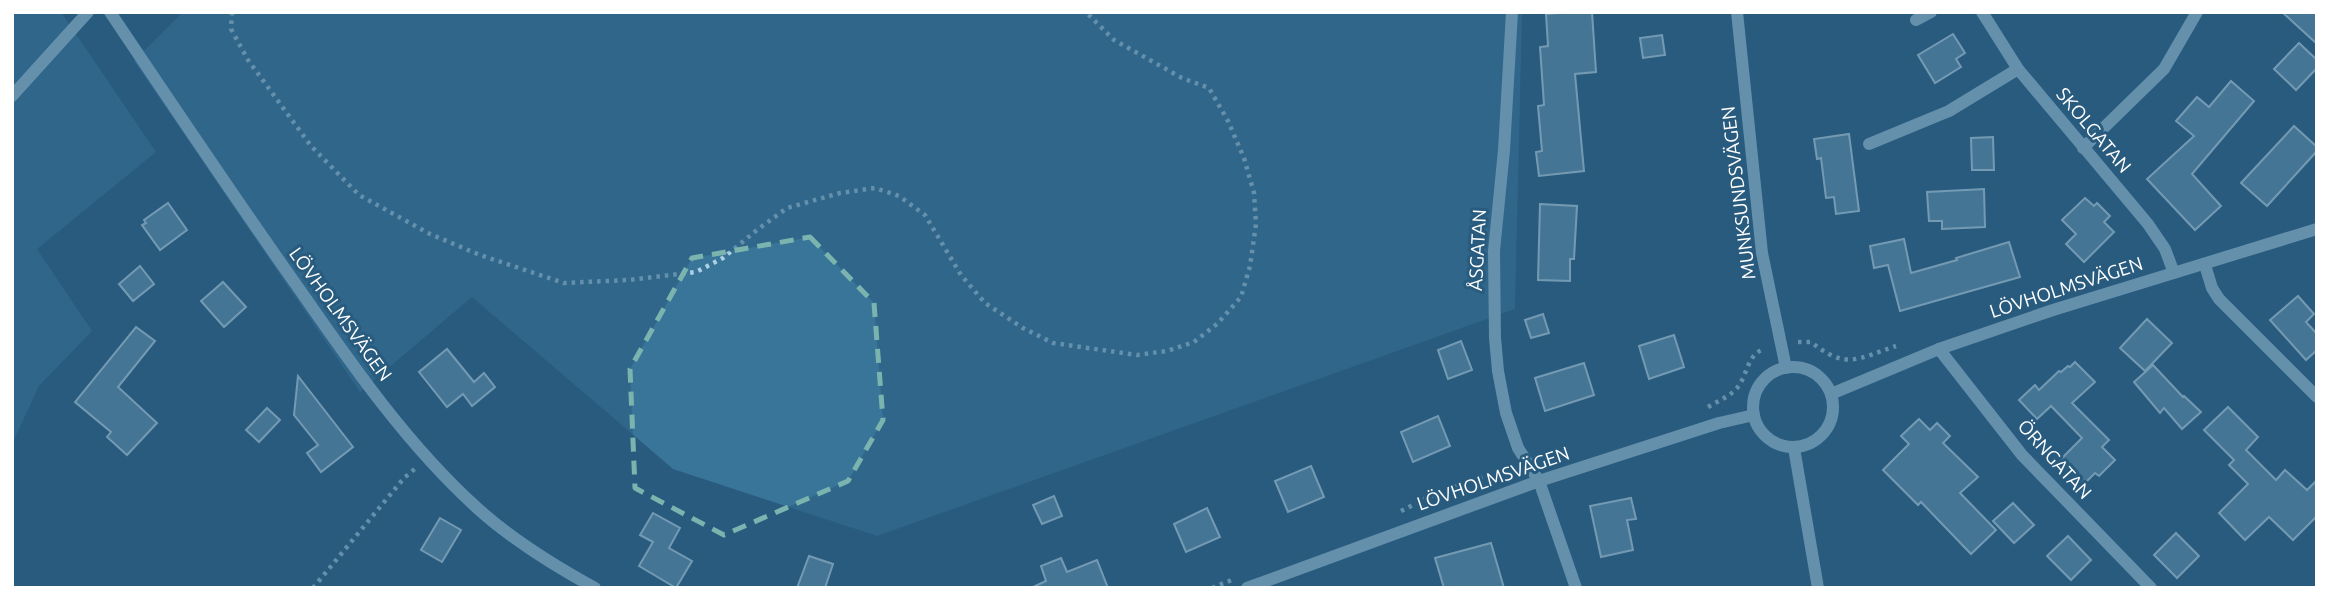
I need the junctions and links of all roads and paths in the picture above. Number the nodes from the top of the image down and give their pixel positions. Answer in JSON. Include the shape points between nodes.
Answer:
{"nodes":[{"id":1,"x":88,"y":12,"type":"edge"},
{"id":2,"x":110,"y":12,"type":"edge"},
{"id":3,"x":232,"y":12,"type":"edge"},
{"id":4,"x":1086,"y":12,"type":"edge"},
{"id":5,"x":1512,"y":12,"type":"edge"},
{"id":6,"x":1737,"y":12,"type":"edge"},
{"id":7,"x":1931,"y":12,"type":"edge"},
{"id":8,"x":1982,"y":12,"type":"edge"},
{"id":9,"x":2197,"y":12,"type":"edge"},
{"id":10,"x":1916,"y":20,"type":"dead end"},
{"id":11,"x":2018,"y":69,"type":"junction"},
{"id":12,"x":12,"y":96,"type":"edge"},
{"id":13,"x":1869,"y":144,"type":"dead end"},
{"id":14,"x":2083,"y":148,"type":"junction"},
{"id":15,"x":2317,"y":229,"type":"edge"},
{"id":16,"x":2205,"y":265,"type":"junction"},
{"id":17,"x":2174,"y":273,"type":"junction"},
{"id":18,"x":1905,"y":343,"type":"dead end"},
{"id":19,"x":1781,"y":346,"type":"junction"},
{"id":20,"x":1939,"y":349,"type":"junction"},
{"id":21,"x":1786,"y":368,"type":"junction"},
{"id":22,"x":1831,"y":394,"type":"junction"},
{"id":23,"x":2317,"y":397,"type":"edge"},
{"id":24,"x":1705,"y":408,"type":"dead end"},
{"id":25,"x":1754,"y":415,"type":"junction"},
{"id":26,"x":1794,"y":447,"type":"junction"},
{"id":27,"x":428,"y":457,"type":"junction"},
{"id":28,"x":1527,"y":462,"type":"junction"},
{"id":29,"x":1539,"y":481,"type":"junction"},
{"id":30,"x":1394,"y":514,"type":"dead end"},
{"id":31,"x":1237,"y":578,"type":"dead end"},
{"id":32,"x":313,"y":588,"type":"edge"},
{"id":33,"x":594,"y":588,"type":"edge"},
{"id":34,"x":1212,"y":588,"type":"edge"},
{"id":35,"x":1248,"y":588,"type":"edge"},
{"id":36,"x":1576,"y":588,"type":"edge"},
{"id":37,"x":1818,"y":588,"type":"edge"},
{"id":38,"x":2151,"y":588,"type":"edge"}],
"edges":[{"from":1,"to":12,"type":"street"},
{"from":2,"to":27,"type":"street","name":"LÖVHOLMSVÄGEN","via":[[326,327]]},
{"from":3,"to":4,"type":"path","via":[[232,29],[248,60],[311,146],[359,195],[480,255],[564,283],[696,272],[723,258],[787,208],[840,192],[875,188],[899,196],[925,215],[961,275],[985,303],[1023,328],[1053,343],[1137,355],[1167,351],[1194,342],[1241,297],[1256,224],[1254,193],[1244,158],[1209,88],[1114,40]]},
{"from":5,"to":28,"type":"street","name":"ÅSGATAN","via":[[1494,251],[1494,338],[1506,413]]},
{"from":6,"to":19,"type":"street","name":"MUNKSUNDSVÄGEN","via":[[1762,253]]},
{"from":7,"to":10,"type":"street"},
{"from":8,"to":11,"type":"street","name":"SKOLGATAN"},
{"from":9,"to":14,"type":"street","via":[[2164,69]]},
{"from":11,"to":13,"type":"street","via":[[1949,111]]},
{"from":11,"to":14,"type":"street","name":"SKOLGATAN"},
{"from":14,"to":17,"type":"street","name":"SKOLGATAN","via":[[2148,224]]},
{"from":15,"to":16,"type":"street","name":"LÖVHOLMSVÄGEN"},
{"from":16,"to":17,"type":"street","name":"LÖVHOLMSVÄGEN"},
{"from":16,"to":23,"type":"street","via":[[2219,299]]},
{"from":17,"to":20,"type":"street","name":"LÖVHOLMSVÄGEN"},
{"from":18,"to":19,"type":"path","via":[[1845,360],[1826,354],[1811,342]]},
{"from":19,"to":21,"type":"street","name":"MUNKSUNDSVÄGEN"},
{"from":19,"to":24,"type":"path","via":[[1755,352],[1736,388]]},
{"from":20,"to":22,"type":"street","name":"LÖVHOLMSVÄGEN"},
{"from":20,"to":38,"type":"street","name":"ÖRNGATAN","via":[[2022,455]]},
{"from":21,"to":22,"type":"street","via":[[1813,373]]},
{"from":21,"to":25,"type":"street","via":[[1762,382],[1754,399]]},
{"from":22,"to":26,"type":"street","via":[[1833,416],[1825,433],[1810,444]]},
{"from":25,"to":26,"type":"street","via":[[1768,439]]},
{"from":25,"to":29,"type":"street","name":"LÖVHOLMSVÄGEN"},
{"from":26,"to":37,"type":"street"},
{"from":27,"to":32,"type":"path","via":[[404,478]]},
{"from":27,"to":33,"type":"street","name":"LÖVHOLMSVÄGEN","via":[[477,508],[550,563]]},
{"from":28,"to":29,"type":"street","name":"ÅSGATAN"},
{"from":28,"to":30,"type":"path","via":[[1435,494]]},
{"from":29,"to":35,"type":"street","name":"LÖVHOLMSVÄGEN"},
{"from":29,"to":36,"type":"street","name":"ÅSGATAN"},
{"from":31,"to":34,"type":"path"}]}
